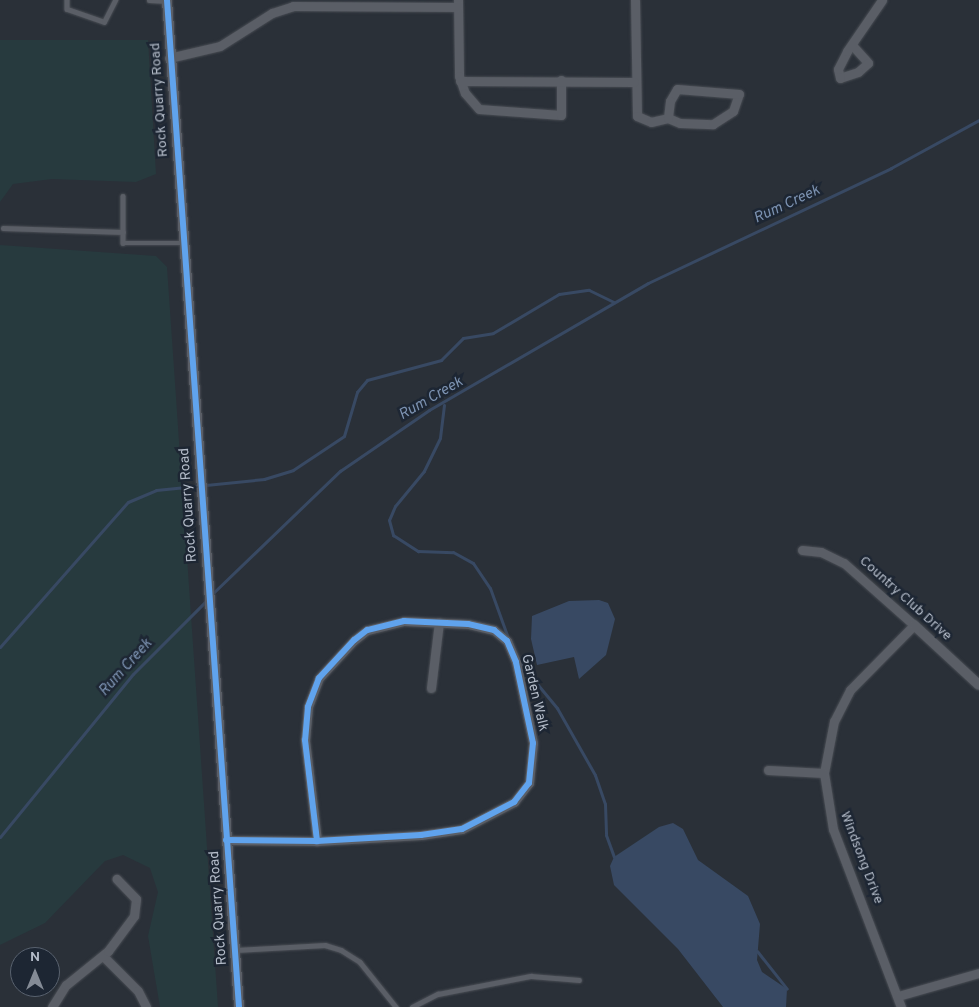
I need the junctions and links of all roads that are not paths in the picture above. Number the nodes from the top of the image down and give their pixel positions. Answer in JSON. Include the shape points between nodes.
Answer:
{"nodes":[{"id":1,"x":67,"y":0,"type":"edge"},
{"id":2,"x":115,"y":0,"type":"edge"},
{"id":3,"x":149,"y":0,"type":"edge"},
{"id":4,"x":167,"y":0,"type":"edge"},
{"id":5,"x":635,"y":0,"type":"edge"},
{"id":6,"x":882,"y":0,"type":"edge"},
{"id":7,"x":339,"y":3,"type":"edge"},
{"id":8,"x":458,"y":4,"type":"edge"},
{"id":9,"x":852,"y":45,"type":"dead end"},
{"id":10,"x":169,"y":58,"type":"junction"},
{"id":11,"x":561,"y":80,"type":"junction"},
{"id":12,"x":460,"y":81,"type":"junction"},
{"id":13,"x":634,"y":82,"type":"junction"},
{"id":14,"x":668,"y":118,"type":"junction"},
{"id":15,"x":123,"y":196,"type":"dead end"},
{"id":16,"x":3,"y":228,"type":"dead end"},
{"id":17,"x":123,"y":232,"type":"junction"},
{"id":18,"x":182,"y":243,"type":"junction"},
{"id":19,"x":802,"y":550,"type":"dead end"},
{"id":20,"x":439,"y":622,"type":"junction"},
{"id":21,"x":914,"y":625,"type":"junction"},
{"id":22,"x":979,"y":685,"type":"edge"},
{"id":23,"x":431,"y":688,"type":"dead end"},
{"id":24,"x":768,"y":770,"type":"dead end"},
{"id":25,"x":824,"y":772,"type":"junction"},
{"id":26,"x":226,"y":840,"type":"junction"},
{"id":27,"x":317,"y":841,"type":"junction"},
{"id":28,"x":117,"y":879,"type":"dead end"},
{"id":29,"x":234,"y":950,"type":"junction"},
{"id":30,"x":103,"y":956,"type":"junction"},
{"id":31,"x":979,"y":973,"type":"edge"},
{"id":32,"x":579,"y":980,"type":"dead end"},
{"id":33,"x":898,"y":996,"type":"junction"},
{"id":34,"x":52,"y":1007,"type":"edge"},
{"id":35,"x":146,"y":1007,"type":"edge"},
{"id":36,"x":239,"y":1007,"type":"edge"},
{"id":37,"x":396,"y":1007,"type":"edge"},
{"id":38,"x":412,"y":1007,"type":"edge"},
{"id":39,"x":900,"y":1007,"type":"edge"}],
"edges":[{"from":1,"to":2,"type":"lane","via":[[67,9],[104,22]]},
{"from":3,"to":4,"type":"lane"},
{"from":4,"to":10,"type":"street","name":"Rock Quarry Road"},
{"from":5,"to":13,"type":"street"},
{"from":6,"to":9,"type":"street"},
{"from":7,"to":8,"type":"street"},
{"from":7,"to":10,"type":"street","via":[[294,6],[272,13],[220,46]]},
{"from":8,"to":12,"type":"street"},
{"from":10,"to":18,"type":"street","name":"Rock Quarry Road"},
{"from":11,"to":12,"type":"street"},
{"from":11,"to":12,"type":"street","via":[[561,115],[489,113],[472,101]]},
{"from":11,"to":13,"type":"street"},
{"from":13,"to":14,"type":"street","via":[[634,114],[651,122]]},
{"from":14,"to":14,"type":"street","via":[[670,101],[677,89],[739,94],[733,111],[713,124],[680,124]]},
{"from":15,"to":17,"type":"lane"},
{"from":16,"to":17,"type":"lane"},
{"from":17,"to":18,"type":"lane","via":[[123,242]]},
{"from":18,"to":26,"type":"street","name":"Rock Quarry Road"},
{"from":19,"to":21,"type":"street","name":"Country Club Drive","via":[[821,552],[844,563]]},
{"from":20,"to":23,"type":"street"},
{"from":20,"to":27,"type":"street","name":"Garden Walk","via":[[404,621],[368,630],[313,689],[305,740]]},
{"from":20,"to":27,"type":"street","name":"Garden Walk","via":[[494,630],[507,641],[516,662],[533,743],[529,783],[514,802],[462,829]]},
{"from":21,"to":22,"type":"street","name":"Country Club Drive"},
{"from":21,"to":25,"type":"street","name":"Windsong Drive","via":[[850,690],[834,721]]},
{"from":24,"to":25,"type":"street"},
{"from":25,"to":33,"type":"street","name":"Windsong Drive","via":[[833,829]]},
{"from":26,"to":27,"type":"street","name":"Garden Walk"},
{"from":26,"to":29,"type":"street","name":"Rock Quarry Road"},
{"from":28,"to":30,"type":"street","via":[[135,896],[138,906],[127,927]]},
{"from":29,"to":36,"type":"street","name":"Rock Quarry Road"},
{"from":29,"to":37,"type":"lane","via":[[326,945],[360,962]]},
{"from":30,"to":34,"type":"street","via":[[66,985]]},
{"from":30,"to":35,"type":"street","via":[[138,992]]},
{"from":31,"to":33,"type":"street"},
{"from":32,"to":38,"type":"lane","via":[[531,976],[438,994]]},
{"from":33,"to":39,"type":"street","name":"Windsong Drive"}]}
